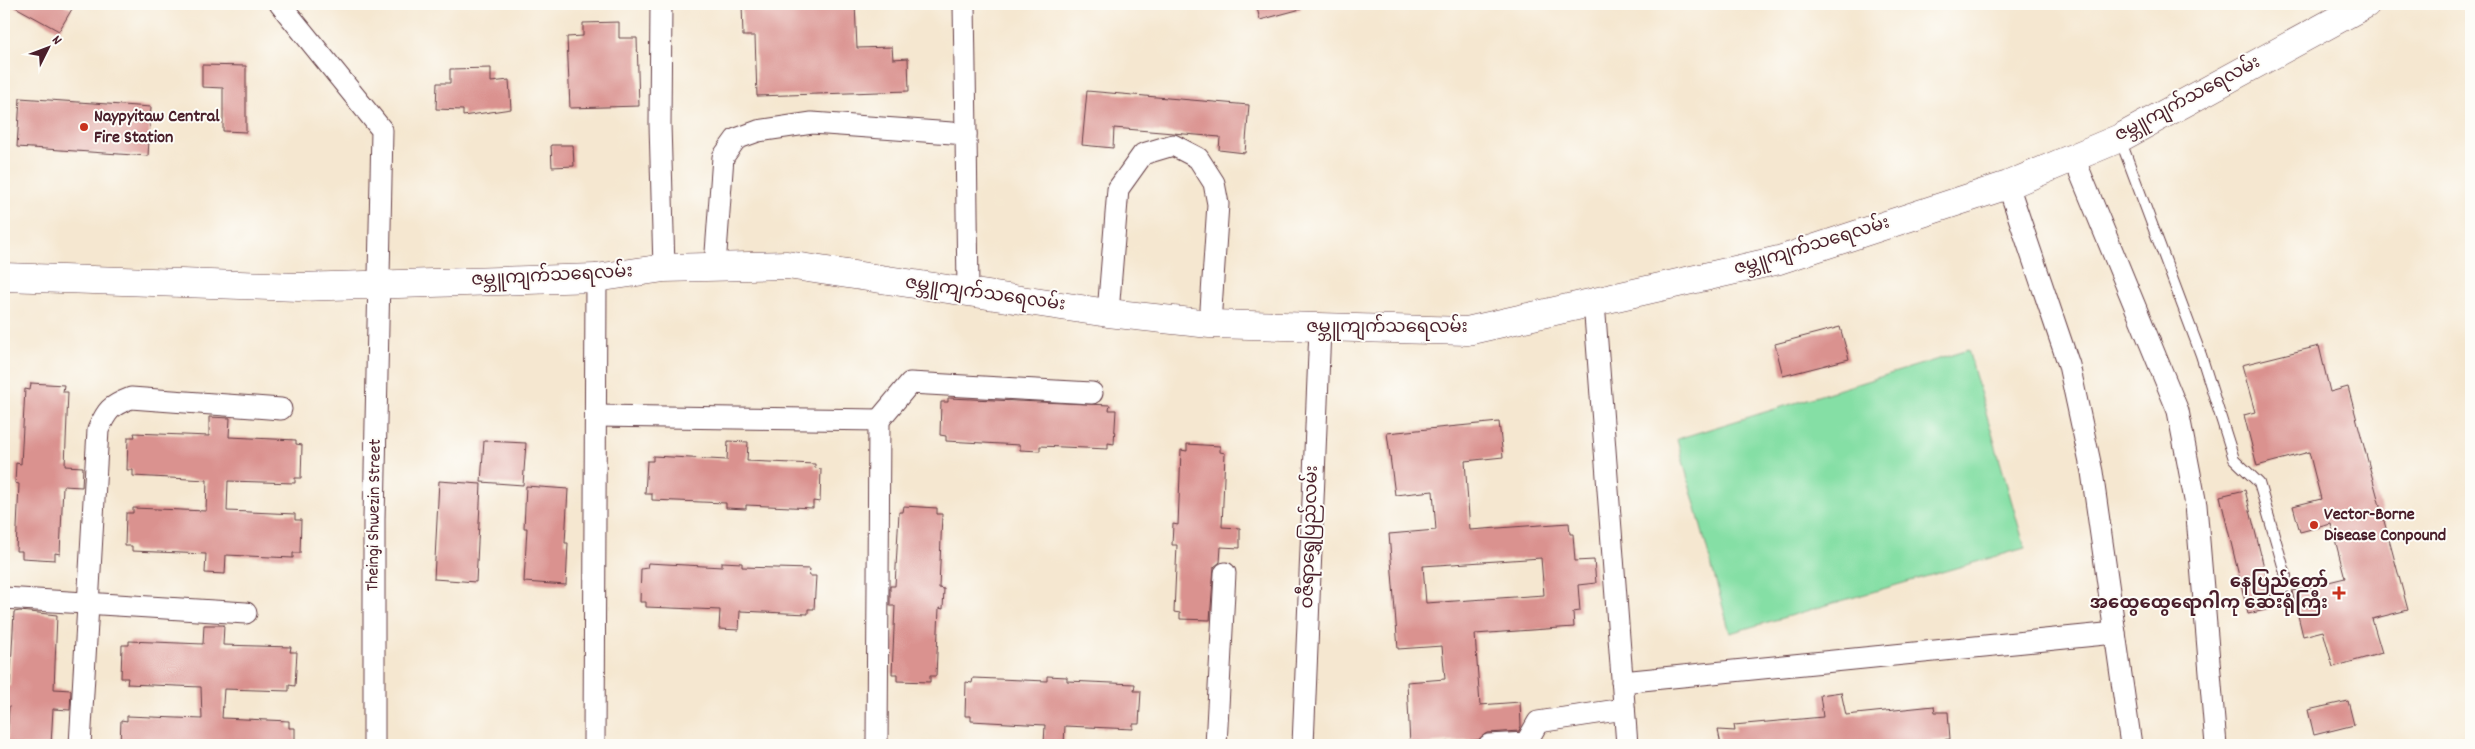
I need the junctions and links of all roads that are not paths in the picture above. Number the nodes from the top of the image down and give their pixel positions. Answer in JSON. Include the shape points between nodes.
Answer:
{"nodes":[{"id":1,"x":280,"y":4,"type":"edge"},
{"id":2,"x":660,"y":4,"type":"edge"},
{"id":3,"x":964,"y":4,"type":"edge"},
{"id":4,"x":2366,"y":4,"type":"edge"},
{"id":5,"x":966,"y":134,"type":"junction"},
{"id":6,"x":2120,"y":138,"type":"junction"},
{"id":7,"x":2074,"y":158,"type":"junction"},
{"id":8,"x":2008,"y":185,"type":"junction"},
{"id":9,"x":715,"y":266,"type":"junction"},
{"id":10,"x":664,"y":268,"type":"junction"},
{"id":11,"x":4,"y":277,"type":"edge"},
{"id":12,"x":596,"y":278,"type":"junction"},
{"id":13,"x":380,"y":284,"type":"junction"},
{"id":14,"x":968,"y":291,"type":"junction"},
{"id":15,"x":1594,"y":302,"type":"junction"},
{"id":16,"x":1108,"y":313,"type":"junction"},
{"id":17,"x":1210,"y":324,"type":"junction"},
{"id":18,"x":1320,"y":328,"type":"junction"},
{"id":19,"x":1092,"y":393,"type":"dead end"},
{"id":20,"x":281,"y":408,"type":"dead end"},
{"id":21,"x":596,"y":416,"type":"junction"},
{"id":22,"x":879,"y":420,"type":"junction"},
{"id":23,"x":1225,"y":573,"type":"dead end"},
{"id":24,"x":2286,"y":576,"type":"dead end"},
{"id":25,"x":4,"y":598,"type":"edge"},
{"id":26,"x":87,"y":603,"type":"junction"},
{"id":27,"x":246,"y":613,"type":"dead end"},
{"id":28,"x":2115,"y":633,"type":"junction"},
{"id":29,"x":1622,"y":682,"type":"junction"},
{"id":30,"x":1624,"y":709,"type":"junction"},
{"id":31,"x":80,"y":745,"type":"edge"},
{"id":32,"x":374,"y":745,"type":"edge"},
{"id":33,"x":594,"y":745,"type":"edge"},
{"id":34,"x":877,"y":745,"type":"edge"},
{"id":35,"x":1216,"y":745,"type":"edge"},
{"id":36,"x":1303,"y":745,"type":"edge"},
{"id":37,"x":1489,"y":745,"type":"edge"},
{"id":38,"x":1626,"y":745,"type":"edge"},
{"id":39,"x":2131,"y":745,"type":"edge"},
{"id":40,"x":2216,"y":745,"type":"edge"}],
"edges":[{"from":1,"to":13,"type":"street","name":"Theingi Shwezin Street","via":[[382,130]]},
{"from":2,"to":10,"type":"street"},
{"from":3,"to":5,"type":"street"},
{"from":4,"to":6,"type":"main road","name":"ဇမ္ဘူကျက်သရေလမ်း"},
{"from":5,"to":9,"type":"street","via":[[812,123],[758,131],[736,139],[723,157]]},
{"from":5,"to":14,"type":"street"},
{"from":6,"to":7,"type":"main road","name":"ဇမ္ဘူကျက်သရေလမ်း"},
{"from":6,"to":24,"type":"lane","via":[[2201,354],[2234,459],[2259,482]]},
{"from":7,"to":8,"type":"main road","name":"ဇမ္ဘူကျက်သရေလမ်း"},
{"from":7,"to":40,"type":"street","via":[[2178,411],[2196,505]]},
{"from":8,"to":15,"type":"main road","name":"ဇမ္ဘူကျက်သရေလမ်း","via":[[1779,260]]},
{"from":8,"to":28,"type":"street","via":[[2069,365],[2092,472]]},
{"from":9,"to":10,"type":"main road","name":"ဇမ္ဘူကျက်သရေလမ်း"},
{"from":9,"to":14,"type":"main road","name":"ဇမ္ဘူကျက်သရေလမ်း","via":[[787,265]]},
{"from":10,"to":12,"type":"main road","name":"ဇမ္ဘူကျက်သရေလမ်း"},
{"from":11,"to":13,"type":"main road","name":"ဇမ္ဘူကျက်သရေလမ်း","via":[[298,287]]},
{"from":12,"to":13,"type":"main road","name":"ဇမ္ဘူကျက်သရေလမ်း"},
{"from":12,"to":21,"type":"street"},
{"from":13,"to":32,"type":"street","name":"Theingi Shwezin Street","via":[[374,520]]},
{"from":14,"to":16,"type":"main road","name":"ဇမ္ဘူကျက်သရေလမ်း"},
{"from":15,"to":18,"type":"main road","name":"ဇမ္ဘူကျက်သရေလမ်း","via":[[1467,331]]},
{"from":15,"to":29,"type":"street"},
{"from":16,"to":17,"type":"main road","name":"ဇမ္ဘူကျက်သရေလမ်း"},
{"from":16,"to":17,"type":"street","via":[[1118,189],[1143,154],[1173,145],[1198,158],[1214,183],[1218,204]]},
{"from":17,"to":18,"type":"main road","name":"ဇမ္ဘူကျက်သရေလမ်း"},
{"from":18,"to":36,"type":"street","name":"ဝဇီရာရွှေပြည်လမ်း"},
{"from":19,"to":22,"type":"street","via":[[910,383]]},
{"from":20,"to":26,"type":"street","via":[[131,398],[106,411],[98,430]]},
{"from":21,"to":22,"type":"street"},
{"from":21,"to":33,"type":"street"},
{"from":22,"to":34,"type":"street"},
{"from":23,"to":35,"type":"street"},
{"from":25,"to":26,"type":"street"},
{"from":26,"to":27,"type":"street"},
{"from":26,"to":31,"type":"street"},
{"from":28,"to":29,"type":"street"},
{"from":28,"to":39,"type":"street"},
{"from":29,"to":30,"type":"street"},
{"from":30,"to":37,"type":"street","via":[[1538,722],[1526,743]]},
{"from":30,"to":38,"type":"street"}]}
